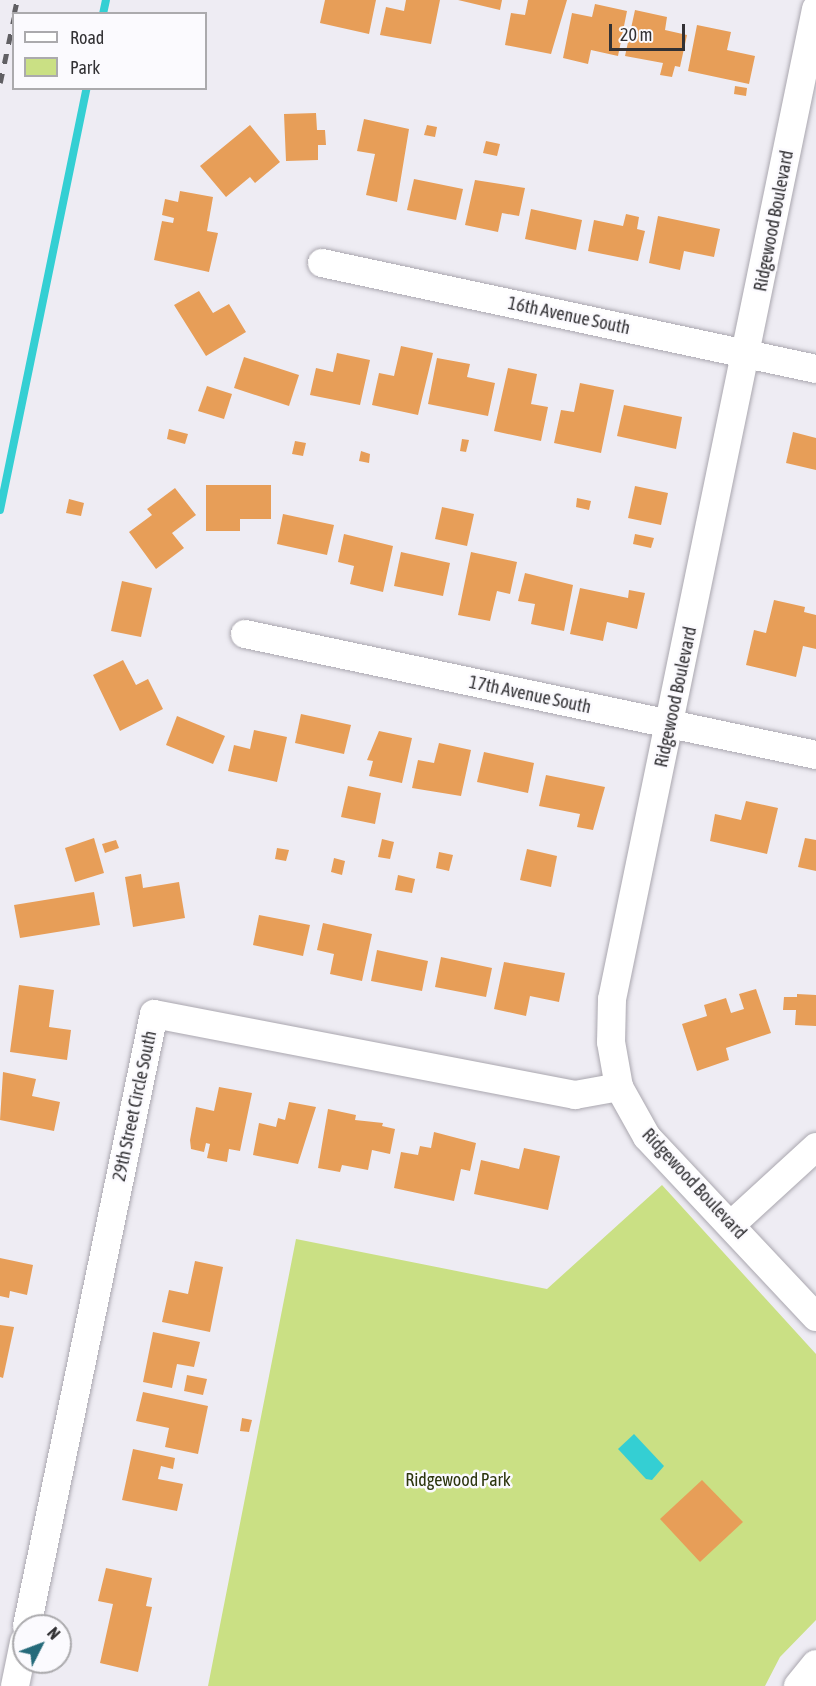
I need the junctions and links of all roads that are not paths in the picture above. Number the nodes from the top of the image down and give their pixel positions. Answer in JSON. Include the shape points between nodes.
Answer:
{"nodes":[{"id":1,"x":816,"y":9,"type":"edge"},
{"id":2,"x":322,"y":263,"type":"dead end"},
{"id":3,"x":747,"y":355,"type":"junction"},
{"id":4,"x":816,"y":369,"type":"edge"},
{"id":5,"x":245,"y":634,"type":"dead end"},
{"id":6,"x":670,"y":724,"type":"junction"},
{"id":7,"x":816,"y":755,"type":"edge"},
{"id":8,"x":618,"y":1087,"type":"junction"},
{"id":9,"x":816,"y":1148,"type":"edge"},
{"id":10,"x":732,"y":1224,"type":"junction"},
{"id":11,"x":816,"y":1317,"type":"edge"},
{"id":12,"x":29,"y":1614,"type":"edge"},
{"id":13,"x":816,"y":1664,"type":"edge"},
{"id":14,"x":798,"y":1686,"type":"edge"}],
"edges":[{"from":1,"to":3,"type":"street","name":"Ridgewood Boulevard"},
{"from":2,"to":3,"type":"street","name":"16th Avenue South"},
{"from":3,"to":4,"type":"street","name":"16th Avenue South"},
{"from":3,"to":6,"type":"street","name":"Ridgewood Boulevard"},
{"from":5,"to":6,"type":"street","name":"17th Avenue South"},
{"from":6,"to":7,"type":"street","name":"17th Avenue South"},
{"from":6,"to":8,"type":"street","name":"Ridgewood Boulevard","via":[[612,999],[611,1042]]},
{"from":8,"to":10,"type":"street","name":"Ridgewood Boulevard","via":[[647,1137]]},
{"from":8,"to":12,"type":"street","name":"29th Street Circle South","via":[[575,1095],[154,1014]]},
{"from":9,"to":10,"type":"street"},
{"from":10,"to":11,"type":"street","name":"Ridgewood Boulevard"},
{"from":13,"to":14,"type":"street"}]}
